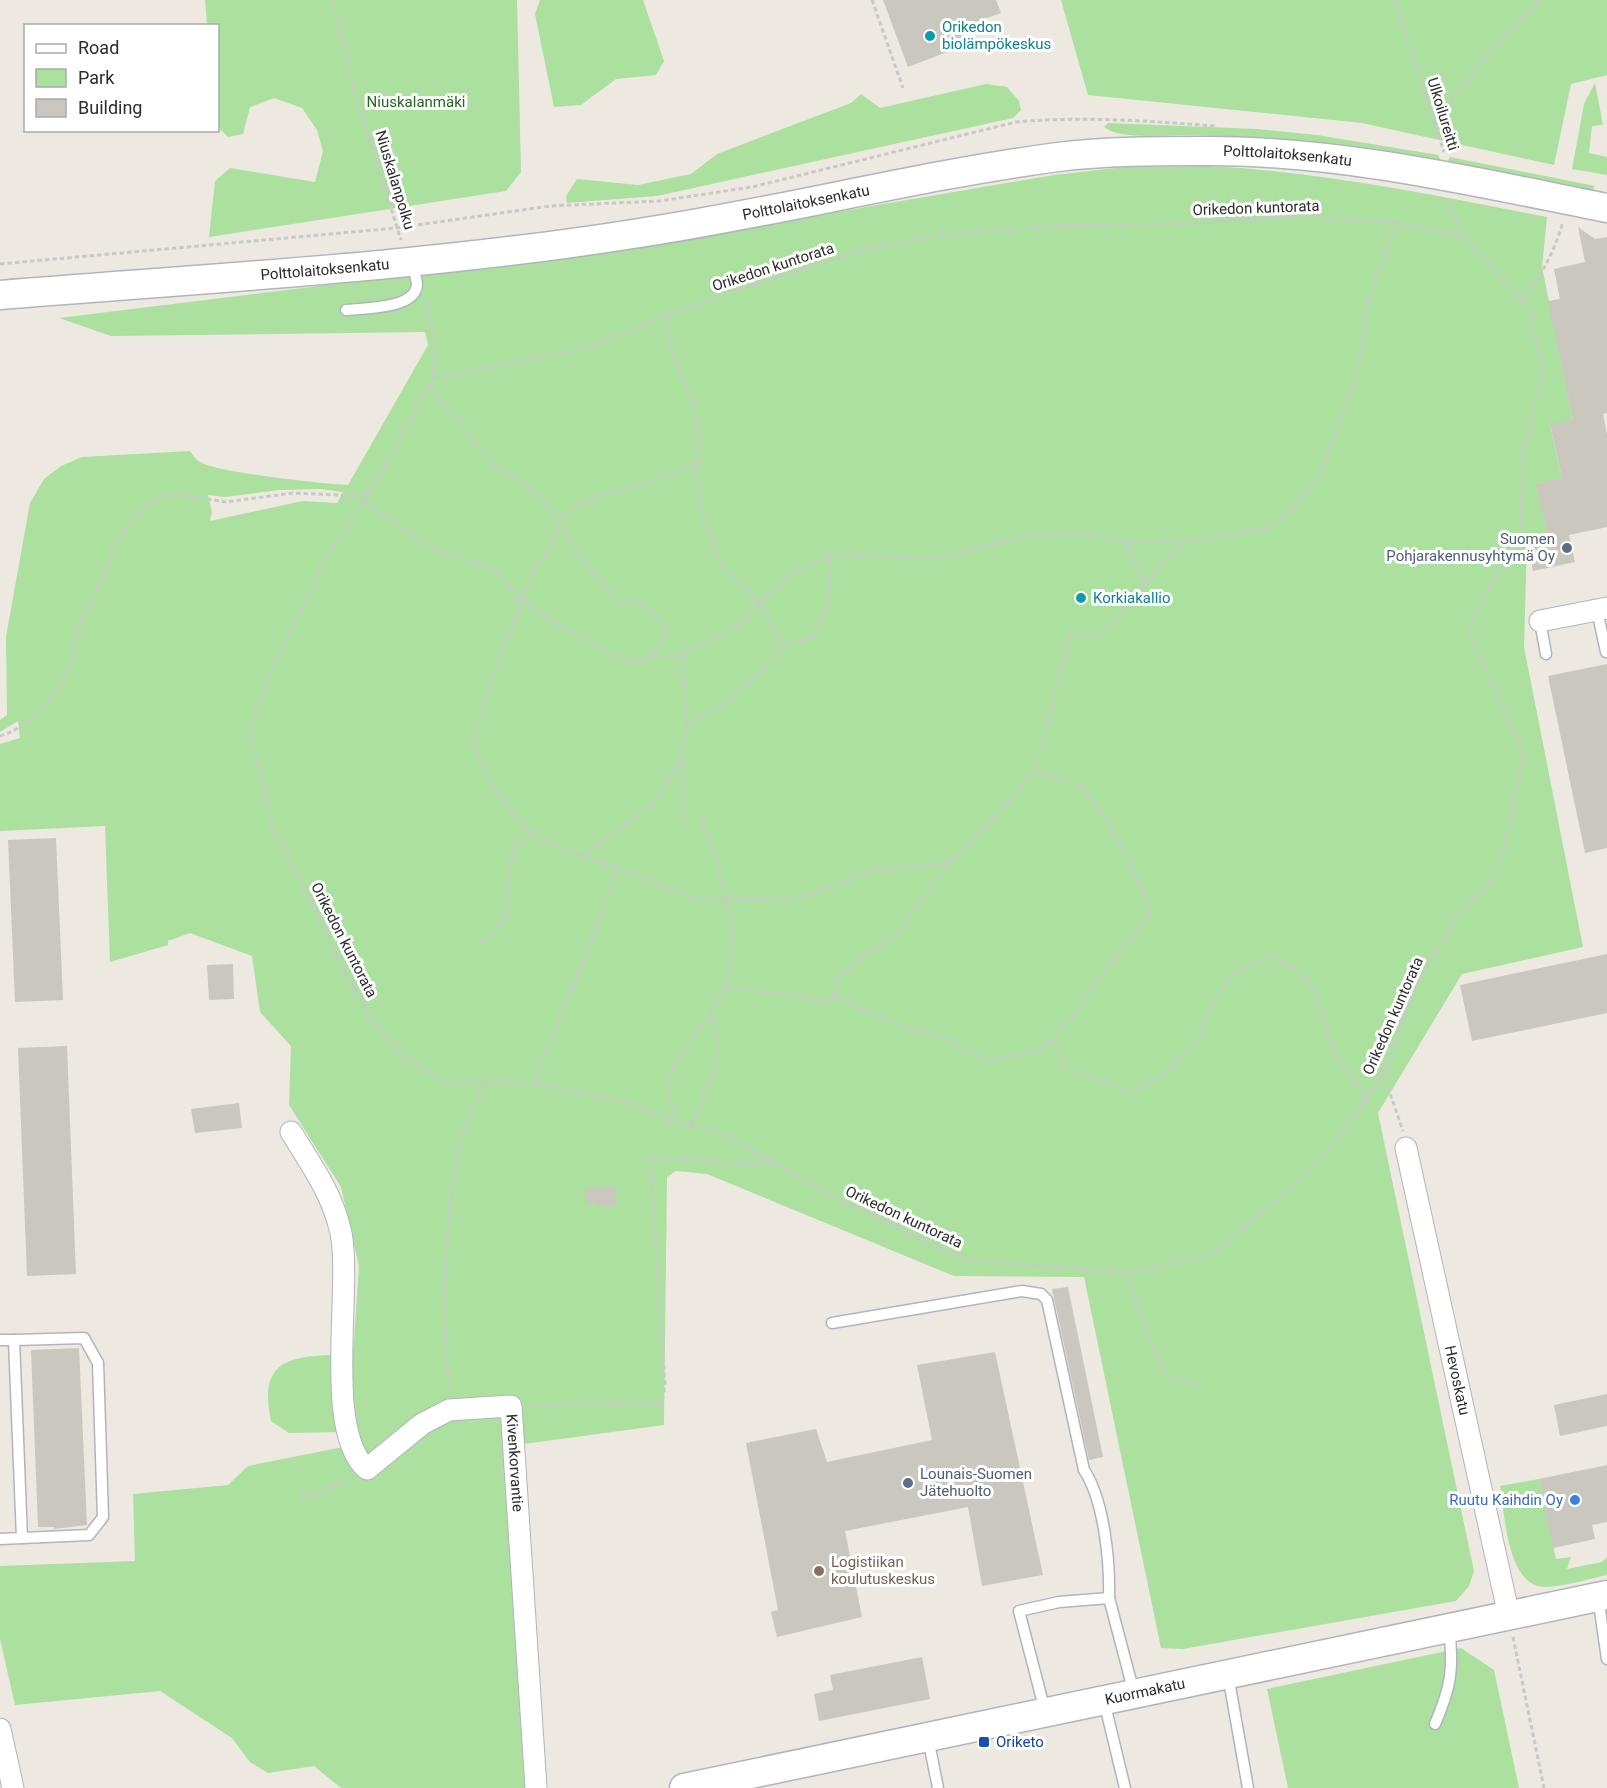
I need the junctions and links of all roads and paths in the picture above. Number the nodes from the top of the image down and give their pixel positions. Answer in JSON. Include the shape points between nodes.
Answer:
{"nodes":[{"id":1,"x":332,"y":0,"type":"edge"},
{"id":2,"x":872,"y":0,"type":"edge"},
{"id":3,"x":1394,"y":0,"type":"edge"},
{"id":4,"x":1539,"y":0,"type":"edge"},
{"id":5,"x":903,"y":88,"type":"dead end"},
{"id":6,"x":1434,"y":122,"type":"junction"},
{"id":7,"x":1443,"y":177,"type":"junction"},
{"id":8,"x":1569,"y":200,"type":"junction"},
{"id":9,"x":1607,"y":208,"type":"edge"},
{"id":10,"x":1397,"y":223,"type":"junction"},
{"id":11,"x":1463,"y":236,"type":"junction"},
{"id":12,"x":414,"y":273,"type":"junction"},
{"id":13,"x":0,"y":295,"type":"edge"},
{"id":14,"x":1521,"y":300,"type":"junction"},
{"id":15,"x":346,"y":310,"type":"dead end"},
{"id":16,"x":666,"y":315,"type":"junction"},
{"id":17,"x":433,"y":379,"type":"junction"},
{"id":18,"x":430,"y":387,"type":"junction"},
{"id":19,"x":696,"y":463,"type":"junction"},
{"id":20,"x":371,"y":490,"type":"junction"},
{"id":21,"x":364,"y":501,"type":"junction"},
{"id":22,"x":559,"y":520,"type":"junction"},
{"id":23,"x":1126,"y":542,"type":"junction"},
{"id":24,"x":1181,"y":542,"type":"junction"},
{"id":25,"x":830,"y":554,"type":"junction"},
{"id":26,"x":1144,"y":584,"type":"junction"},
{"id":27,"x":522,"y":602,"type":"junction"},
{"id":28,"x":759,"y":602,"type":"junction"},
{"id":29,"x":1602,"y":609,"type":"edge"},
{"id":30,"x":1540,"y":621,"type":"joint"},
{"id":31,"x":783,"y":646,"type":"junction"},
{"id":32,"x":681,"y":652,"type":"junction"},
{"id":33,"x":1606,"y":652,"type":"edge"},
{"id":34,"x":1546,"y":654,"type":"dead end"},
{"id":35,"x":654,"y":656,"type":"junction"},
{"id":36,"x":687,"y":725,"type":"junction"},
{"id":37,"x":0,"y":736,"type":"edge"},
{"id":38,"x":681,"y":759,"type":"junction"},
{"id":39,"x":1035,"y":771,"type":"junction"},
{"id":40,"x":700,"y":815,"type":"dead end"},
{"id":41,"x":685,"y":826,"type":"dead end"},
{"id":42,"x":532,"y":833,"type":"junction"},
{"id":43,"x":581,"y":856,"type":"junction"},
{"id":44,"x":948,"y":863,"type":"junction"},
{"id":45,"x":618,"y":867,"type":"junction"},
{"id":46,"x":728,"y":899,"type":"junction"},
{"id":47,"x":480,"y":944,"type":"dead end"},
{"id":48,"x":724,"y":987,"type":"junction"},
{"id":49,"x":834,"y":995,"type":"junction"},
{"id":50,"x":711,"y":1015,"type":"junction"},
{"id":51,"x":1052,"y":1038,"type":"junction"},
{"id":52,"x":1383,"y":1073,"type":"junction"},
{"id":53,"x":533,"y":1082,"type":"junction"},
{"id":54,"x":486,"y":1084,"type":"junction"},
{"id":55,"x":1366,"y":1098,"type":"junction"},
{"id":56,"x":677,"y":1122,"type":"junction"},
{"id":57,"x":691,"y":1125,"type":"junction"},
{"id":58,"x":291,"y":1131,"type":"dead end"},
{"id":59,"x":1406,"y":1148,"type":"joint"},
{"id":60,"x":774,"y":1161,"type":"junction"},
{"id":61,"x":1126,"y":1273,"type":"junction"},
{"id":62,"x":832,"y":1323,"type":"dead end"},
{"id":63,"x":0,"y":1340,"type":"edge"},
{"id":64,"x":14,"y":1340,"type":"junction"},
{"id":65,"x":1202,"y":1387,"type":"dead end"},
{"id":66,"x":511,"y":1406,"type":"junction"},
{"id":67,"x":449,"y":1410,"type":"junction"},
{"id":68,"x":367,"y":1469,"type":"junction"},
{"id":69,"x":301,"y":1496,"type":"dead end"},
{"id":70,"x":22,"y":1538,"type":"junction"},
{"id":71,"x":0,"y":1539,"type":"edge"},
{"id":72,"x":1602,"y":1596,"type":"edge"},
{"id":73,"x":1109,"y":1598,"type":"junction"},
{"id":74,"x":1509,"y":1616,"type":"junction"},
{"id":75,"x":1449,"y":1628,"type":"junction"},
{"id":76,"x":1606,"y":1643,"type":"edge"},
{"id":77,"x":1607,"y":1659,"type":"edge"},
{"id":78,"x":1228,"y":1675,"type":"junction"},
{"id":79,"x":1135,"y":1695,"type":"junction"},
{"id":80,"x":1104,"y":1701,"type":"junction"},
{"id":81,"x":1046,"y":1714,"type":"junction"},
{"id":82,"x":1435,"y":1724,"type":"dead end"},
{"id":83,"x":0,"y":1729,"type":"edge"},
{"id":84,"x":928,"y":1738,"type":"junction"},
{"id":85,"x":751,"y":1781,"type":"edge"},
{"id":86,"x":13,"y":1788,"type":"edge"},
{"id":87,"x":536,"y":1788,"type":"edge"},
{"id":88,"x":684,"y":1788,"type":"edge"},
{"id":89,"x":938,"y":1788,"type":"edge"},
{"id":90,"x":1125,"y":1788,"type":"edge"},
{"id":91,"x":1248,"y":1788,"type":"edge"},
{"id":92,"x":1544,"y":1788,"type":"edge"}],
"edges":[{"from":1,"to":12,"type":"path","name":"Niuskalanpolku","via":[[354,90],[396,228]]},
{"from":2,"to":5,"type":"path"},
{"from":3,"to":6,"type":"path","name":"Ulkoilureitti"},
{"from":4,"to":6,"type":"path","via":[[1508,30]]},
{"from":6,"to":7,"type":"path","name":"Ulkoilureitti","via":[[1445,153]]},
{"from":7,"to":8,"type":"street","name":"Polttolaitoksenkatu"},
{"from":7,"to":11,"type":"path","name":"Ulkoilureitti","via":[[1445,196]]},
{"from":7,"to":12,"type":"street","name":"Polttolaitoksenkatu","via":[[1272,153],[1207,151],[1060,157],[710,223],[553,246]]},
{"from":8,"to":9,"type":"street","name":"Polttolaitoksenkatu"},
{"from":8,"to":14,"type":"path","via":[[1554,252]]},
{"from":10,"to":11,"type":"path","name":"Orikedon kuntorata"},
{"from":10,"to":16,"type":"path","name":"Orikedon kuntorata","via":[[1306,216],[1054,226],[943,235],[875,246]]},
{"from":10,"to":24,"type":"path","via":[[1368,300],[1358,375],[1319,477],[1285,516],[1269,528]]},
{"from":11,"to":14,"type":"path","name":"Orikedon kuntorata"},
{"from":12,"to":13,"type":"street","name":"Polttolaitoksenkatu"},
{"from":12,"to":15,"type":"lane","via":[[413,294],[403,303]]},
{"from":12,"to":17,"type":"path","name":"Orikedon kuntorata","via":[[434,326]]},
{"from":14,"to":52,"type":"path","name":"Orikedon kuntorata","via":[[1530,310],[1543,370],[1523,449],[1521,530],[1470,622],[1470,637],[1524,755],[1499,869],[1455,919],[1419,980]]},
{"from":16,"to":17,"type":"path","name":"Orikedon kuntorata","via":[[584,349]]},
{"from":16,"to":19,"type":"path","via":[[672,354],[693,402],[700,440]]},
{"from":17,"to":18,"type":"path","name":"Orikedon kuntorata"},
{"from":18,"to":20,"type":"path","name":"Orikedon kuntorata"},
{"from":18,"to":22,"type":"path","via":[[496,468],[544,500]]},
{"from":19,"to":22,"type":"path","via":[[586,500]]},
{"from":19,"to":28,"type":"path","via":[[702,514],[717,560]]},
{"from":20,"to":21,"type":"path","name":"Orikedon kuntorata"},
{"from":20,"to":37,"type":"path","via":[[360,496],[293,493],[235,502],[177,494],[145,508],[124,526],[118,537],[80,623],[60,684],[19,727]]},
{"from":21,"to":27,"type":"path","via":[[431,548],[494,570]]},
{"from":21,"to":54,"type":"path","name":"Orikedon kuntorata","via":[[326,558],[272,667],[250,731],[274,832],[377,1029],[410,1063],[449,1082]]},
{"from":22,"to":27,"type":"path","via":[[548,553],[534,571]]},
{"from":22,"to":35,"type":"path","via":[[596,577],[617,599],[640,603],[667,627]]},
{"from":23,"to":24,"type":"path"},
{"from":23,"to":25,"type":"path","via":[[1078,533],[1021,537],[935,559]]},
{"from":23,"to":26,"type":"path"},
{"from":24,"to":26,"type":"path"},
{"from":25,"to":28,"type":"path","via":[[792,573]]},
{"from":25,"to":31,"type":"path","via":[[831,602],[813,636]]},
{"from":26,"to":39,"type":"path","via":[[1105,629],[1096,635],[1069,635]]},
{"from":27,"to":35,"type":"path","via":[[619,659],[634,661]]},
{"from":27,"to":42,"type":"path","via":[[487,693],[473,744],[491,786]]},
{"from":28,"to":31,"type":"path"},
{"from":28,"to":32,"type":"path","via":[[732,629]]},
{"from":29,"to":30,"type":"street"},
{"from":29,"to":33,"type":"lane"},
{"from":30,"to":34,"type":"lane"},
{"from":31,"to":36,"type":"path","via":[[724,704]]},
{"from":32,"to":35,"type":"path","via":[[675,657]]},
{"from":32,"to":36,"type":"path"},
{"from":36,"to":38,"type":"path"},
{"from":38,"to":41,"type":"path"},
{"from":38,"to":43,"type":"path","via":[[651,806]]},
{"from":39,"to":44,"type":"path"},
{"from":39,"to":51,"type":"path","via":[[1082,786],[1113,830],[1152,911]]},
{"from":40,"to":46,"type":"path"},
{"from":42,"to":43,"type":"path"},
{"from":42,"to":47,"type":"path","via":[[517,841],[509,873],[505,920]]},
{"from":43,"to":45,"type":"path"},
{"from":44,"to":46,"type":"path","via":[[872,871],[796,899]]},
{"from":44,"to":49,"type":"path","via":[[899,932],[838,976]]},
{"from":45,"to":46,"type":"path","via":[[695,900]]},
{"from":45,"to":53,"type":"path"},
{"from":46,"to":48,"type":"path","via":[[730,960]]},
{"from":48,"to":49,"type":"path","via":[[808,997],[826,1003]]},
{"from":48,"to":50,"type":"path"},
{"from":49,"to":51,"type":"path","via":[[895,1023],[942,1037],[988,1061],[1039,1051]]},
{"from":50,"to":56,"type":"path","via":[[684,1048],[668,1085]]},
{"from":50,"to":57,"type":"path","via":[[719,1042],[713,1076]]},
{"from":51,"to":55,"type":"path","via":[[1064,1066],[1130,1093],[1163,1075],[1200,1036],[1213,1001],[1233,974],[1268,956],[1302,970],[1322,1012],[1334,1053]]},
{"from":52,"to":55,"type":"path","name":"Orikedon kuntorata"},
{"from":52,"to":59,"type":"path"},
{"from":53,"to":54,"type":"path","name":"Orikedon kuntorata"},
{"from":53,"to":56,"type":"path","name":"Orikedon kuntorata","via":[[624,1102]]},
{"from":54,"to":67,"type":"path","via":[[464,1132],[453,1181],[447,1293]]},
{"from":55,"to":61,"type":"path","name":"Orikedon kuntorata","via":[[1343,1133],[1294,1186],[1209,1256]]},
{"from":56,"to":57,"type":"path","name":"Orikedon kuntorata"},
{"from":57,"to":60,"type":"path","name":"Orikedon kuntorata","via":[[718,1131]]},
{"from":58,"to":68,"type":"street","via":[[332,1199],[341,1235],[346,1267],[340,1333],[342,1378],[350,1445],[358,1462]]},
{"from":59,"to":74,"type":"street","name":"Hevoskatu"},
{"from":60,"to":61,"type":"path","name":"Orikedon kuntorata","via":[[835,1198],[966,1260]]},
{"from":60,"to":66,"type":"path","via":[[751,1164],[650,1156],[665,1385],[656,1406]]},
{"from":61,"to":65,"type":"path","via":[[1160,1366],[1174,1380]]},
{"from":62,"to":73,"type":"lane","via":[[1022,1291],[1047,1299],[1084,1470],[1094,1485],[1110,1570]]},
{"from":63,"to":64,"type":"lane"},
{"from":64,"to":70,"type":"lane"},
{"from":64,"to":70,"type":"lane","via":[[84,1338],[98,1362],[103,1517],[89,1535]]},
{"from":66,"to":67,"type":"street","name":"Kivenkorvantie"},
{"from":66,"to":87,"type":"street","name":"Kivenkorvantie"},
{"from":67,"to":68,"type":"street","name":"Kivenkorvantie","via":[[422,1424]]},
{"from":68,"to":69,"type":"path","via":[[319,1494]]},
{"from":70,"to":71,"type":"lane"},
{"from":72,"to":74,"type":"street","name":"Kuormakatu"},
{"from":72,"to":76,"type":"lane"},
{"from":73,"to":79,"type":"lane"},
{"from":73,"to":81,"type":"lane","via":[[1059,1602],[1019,1611]]},
{"from":74,"to":75,"type":"street","name":"Kuormakatu"},
{"from":74,"to":92,"type":"path"},
{"from":75,"to":78,"type":"street","name":"Kuormakatu"},
{"from":75,"to":82,"type":"lane","via":[[1453,1664]]},
{"from":76,"to":77,"type":"lane"},
{"from":78,"to":79,"type":"street","name":"Kuormakatu"},
{"from":78,"to":91,"type":"lane"},
{"from":79,"to":80,"type":"street","name":"Kuormakatu"},
{"from":80,"to":81,"type":"street","name":"Kuormakatu"},
{"from":80,"to":90,"type":"lane"},
{"from":81,"to":84,"type":"street","name":"Kuormakatu"},
{"from":83,"to":86,"type":"street"},
{"from":84,"to":85,"type":"street","name":"Kuormakatu"},
{"from":84,"to":89,"type":"lane"},
{"from":85,"to":88,"type":"street","name":"Kuormakatu"}]}
